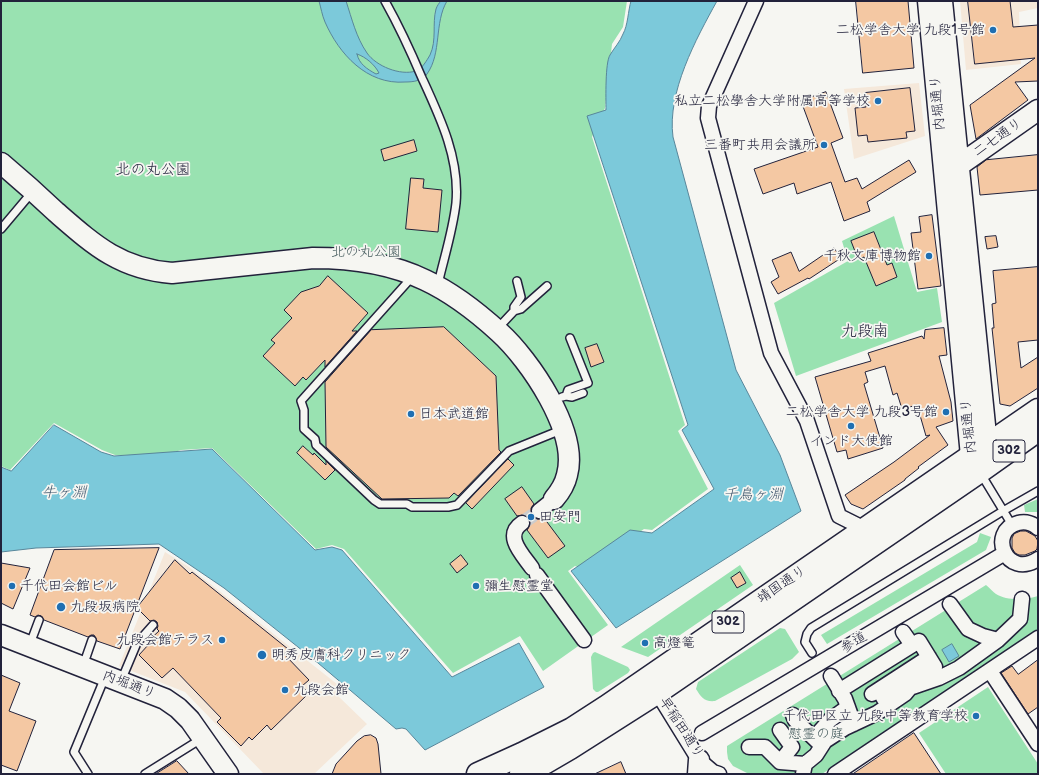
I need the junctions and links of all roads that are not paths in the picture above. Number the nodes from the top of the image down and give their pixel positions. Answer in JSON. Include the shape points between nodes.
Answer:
{"nodes":[{"id":1,"x":385,"y":1,"type":"edge"},
{"id":2,"x":756,"y":1,"type":"edge"},
{"id":3,"x":928,"y":1,"type":"edge"},
{"id":4,"x":942,"y":1,"type":"edge"},
{"id":5,"x":1038,"y":110,"type":"edge"},
{"id":6,"x":1,"y":163,"type":"edge"},
{"id":7,"x":958,"y":166,"type":"junction"},
{"id":8,"x":33,"y":191,"type":"junction"},
{"id":9,"x":1,"y":229,"type":"edge"},
{"id":10,"x":414,"y":275,"type":"junction"},
{"id":11,"x":517,"y":282,"type":"dead end"},
{"id":12,"x":437,"y":286,"type":"junction"},
{"id":13,"x":547,"y":286,"type":"dead end"},
{"id":14,"x":514,"y":311,"type":"junction"},
{"id":15,"x":496,"y":330,"type":"junction"},
{"id":16,"x":570,"y":338,"type":"dead end"},
{"id":17,"x":583,"y":393,"type":"dead end"},
{"id":18,"x":558,"y":398,"type":"junction"},
{"id":19,"x":983,"y":406,"type":"junction"},
{"id":20,"x":1038,"y":410,"type":"edge"},
{"id":21,"x":1028,"y":427,"type":"edge"},
{"id":22,"x":563,"y":430,"type":"junction"},
{"id":23,"x":979,"y":458,"type":"junction"},
{"id":24,"x":1038,"y":491,"type":"edge"},
{"id":25,"x":547,"y":505,"type":"tunnel mouth"},
{"id":26,"x":1003,"y":511,"type":"junction"},
{"id":27,"x":522,"y":523,"type":"tunnel mouth"},
{"id":28,"x":1012,"y":525,"type":"junction"},
{"id":29,"x":1038,"y":528,"type":"edge"},
{"id":30,"x":865,"y":529,"type":"junction"},
{"id":31,"x":1004,"y":553,"type":"junction"},
{"id":32,"x":1038,"y":559,"type":"edge"},
{"id":33,"x":1022,"y":599,"type":"dead end"},
{"id":34,"x":950,"y":604,"type":"dead end"},
{"id":35,"x":39,"y":620,"type":"dead end"},
{"id":36,"x":153,"y":625,"type":"dead end"},
{"id":37,"x":903,"y":632,"type":"dead end"},
{"id":38,"x":1,"y":635,"type":"edge"},
{"id":39,"x":1038,"y":638,"type":"edge"},
{"id":40,"x":92,"y":640,"type":"dead end"},
{"id":41,"x":584,"y":640,"type":"dead end"},
{"id":42,"x":998,"y":640,"type":"junction"},
{"id":43,"x":912,"y":645,"type":"junction"},
{"id":44,"x":30,"y":646,"type":"junction"},
{"id":45,"x":1,"y":648,"type":"edge"},
{"id":46,"x":812,"y":653,"type":"dead end"},
{"id":47,"x":82,"y":667,"type":"junction"},
{"id":48,"x":877,"y":667,"type":"junction"},
{"id":49,"x":990,"y":671,"type":"junction"},
{"id":50,"x":830,"y":676,"type":"dead end"},
{"id":51,"x":110,"y":681,"type":"junction"},
{"id":52,"x":653,"y":685,"type":"junction"},
{"id":53,"x":839,"y":691,"type":"junction"},
{"id":54,"x":848,"y":707,"type":"junction"},
{"id":55,"x":854,"y":724,"type":"junction"},
{"id":56,"x":780,"y":730,"type":"junction"},
{"id":57,"x":702,"y":733,"type":"dead end"},
{"id":58,"x":197,"y":741,"type":"junction"},
{"id":59,"x":818,"y":742,"type":"junction"},
{"id":60,"x":1038,"y":744,"type":"edge"},
{"id":61,"x":749,"y":747,"type":"dead end"},
{"id":62,"x":765,"y":747,"type":"junction"},
{"id":63,"x":780,"y":762,"type":"junction"},
{"id":64,"x":699,"y":767,"type":"edge"},
{"id":65,"x":804,"y":769,"type":"edge"},
{"id":66,"x":88,"y":774,"type":"edge"},
{"id":67,"x":145,"y":774,"type":"edge"},
{"id":68,"x":212,"y":774,"type":"edge"},
{"id":69,"x":228,"y":774,"type":"edge"},
{"id":70,"x":478,"y":774,"type":"edge"},
{"id":71,"x":521,"y":774,"type":"edge"},
{"id":72,"x":719,"y":774,"type":"edge"},
{"id":73,"x":835,"y":774,"type":"edge"}],
"edges":[{"from":1,"to":12,"type":"lane","via":[[436,107],[455,171],[456,203]]},
{"from":2,"to":30,"type":"street","via":[[709,106],[708,118],[771,353],[807,421],[838,516]]},
{"from":3,"to":23,"type":"main road","name":"内堀通り"},
{"from":4,"to":7,"type":"main road","name":"内堀通り"},
{"from":5,"to":7,"type":"main road","name":"二七通り"},
{"from":6,"to":8,"type":"main road"},
{"from":7,"to":19,"type":"main road","name":"内堀通り"},
{"from":8,"to":9,"type":"lane"},
{"from":8,"to":10,"type":"main road","via":[[86,238],[106,252],[121,261],[154,272],[172,274],[313,258],[335,258],[363,261]]},
{"from":10,"to":12,"type":"main road"},
{"from":10,"to":22,"type":"lane","via":[[301,401],[304,410],[304,429],[316,439],[316,445],[380,504],[448,507],[457,505],[509,451]]},
{"from":11,"to":14,"type":"lane","via":[[521,297]]},
{"from":12,"to":15,"type":"main road","via":[[468,305]]},
{"from":13,"to":14,"type":"lane","via":[[521,310]]},
{"from":14,"to":15,"type":"lane"},
{"from":15,"to":18,"type":"main road"},
{"from":16,"to":18,"type":"lane","via":[[588,383],[568,390]]},
{"from":17,"to":18,"type":"lane"},
{"from":18,"to":22,"type":"main road"},
{"from":19,"to":21,"type":"main road","via":[[994,426]]},
{"from":19,"to":23,"type":"main road","name":"内堀通り"},
{"from":20,"to":21,"type":"main road","name":"靖国通り","number":"302"},
{"from":21,"to":23,"type":"main road","name":"靖国通り","number":"302"},
{"from":22,"to":25,"type":"main road","via":[[569,452],[568,474],[564,484]]},
{"from":23,"to":26,"type":"lane"},
{"from":23,"to":30,"type":"main road","name":"靖国通り","number":"302"},
{"from":23,"to":52,"type":"main road","name":"靖国通り","number":"302"},
{"from":24,"to":26,"type":"lane"},
{"from":26,"to":28,"type":"lane"},
{"from":26,"to":46,"type":"lane","via":[[811,628],[805,642]]},
{"from":27,"to":41,"type":"street","via":[[516,528],[515,544]]},
{"from":28,"to":29,"type":"street","via":[[1023,522]]},
{"from":28,"to":31,"type":"street","via":[[1004,535]]},
{"from":30,"to":52,"type":"main road","name":"靖国通り","number":"302","via":[[759,601]]},
{"from":31,"to":32,"type":"street","via":[[1015,563],[1032,563]]},
{"from":31,"to":57,"type":"street","name":"参道"},
{"from":33,"to":42,"type":"street","via":[[1020,619]]},
{"from":34,"to":42,"type":"street","via":[[968,628]]},
{"from":35,"to":44,"type":"lane"},
{"from":36,"to":51,"type":"lane"},
{"from":37,"to":43,"type":"street"},
{"from":38,"to":44,"type":"main road","name":"内堀通り"},
{"from":39,"to":49,"type":"street"},
{"from":40,"to":47,"type":"lane"},
{"from":42,"to":55,"type":"street","via":[[959,668],[910,688],[877,712]]},
{"from":43,"to":48,"type":"street"},
{"from":43,"to":48,"type":"street","via":[[918,641],[935,666],[917,672],[884,690]]},
{"from":44,"to":47,"type":"main road","name":"内堀通り"},
{"from":45,"to":51,"type":"main road","name":"内堀通り"},
{"from":47,"to":51,"type":"main road","name":"内堀通り"},
{"from":48,"to":53,"type":"street"},
{"from":49,"to":60,"type":"street"},
{"from":49,"to":73,"type":"street"},
{"from":50,"to":53,"type":"street"},
{"from":51,"to":58,"type":"main road","name":"内堀通り","via":[[169,716]]},
{"from":51,"to":66,"type":"lane","via":[[74,752]]},
{"from":52,"to":64,"type":"street","name":"早稲田通り"},
{"from":52,"to":70,"type":"main road","name":"靖国通り","number":"302","via":[[572,729]]},
{"from":52,"to":71,"type":"main road","name":"靖国通り","number":"302","via":[[570,748]]},
{"from":53,"to":54,"type":"street"},
{"from":54,"to":55,"type":"street"},
{"from":54,"to":59,"type":"street","via":[[830,720]]},
{"from":55,"to":59,"type":"street","via":[[825,741]]},
{"from":56,"to":59,"type":"street","via":[[794,718]]},
{"from":56,"to":62,"type":"street"},
{"from":56,"to":63,"type":"street","via":[[792,747]]},
{"from":58,"to":67,"type":"lane"},
{"from":58,"to":68,"type":"main road","name":"内堀通り"},
{"from":58,"to":69,"type":"main road","name":"内堀通り"},
{"from":59,"to":65,"type":"street","via":[[816,755]]},
{"from":61,"to":62,"type":"street"},
{"from":62,"to":63,"type":"street"},
{"from":63,"to":65,"type":"street"},
{"from":64,"to":72,"type":"street","name":"早稲田通り"}]}
